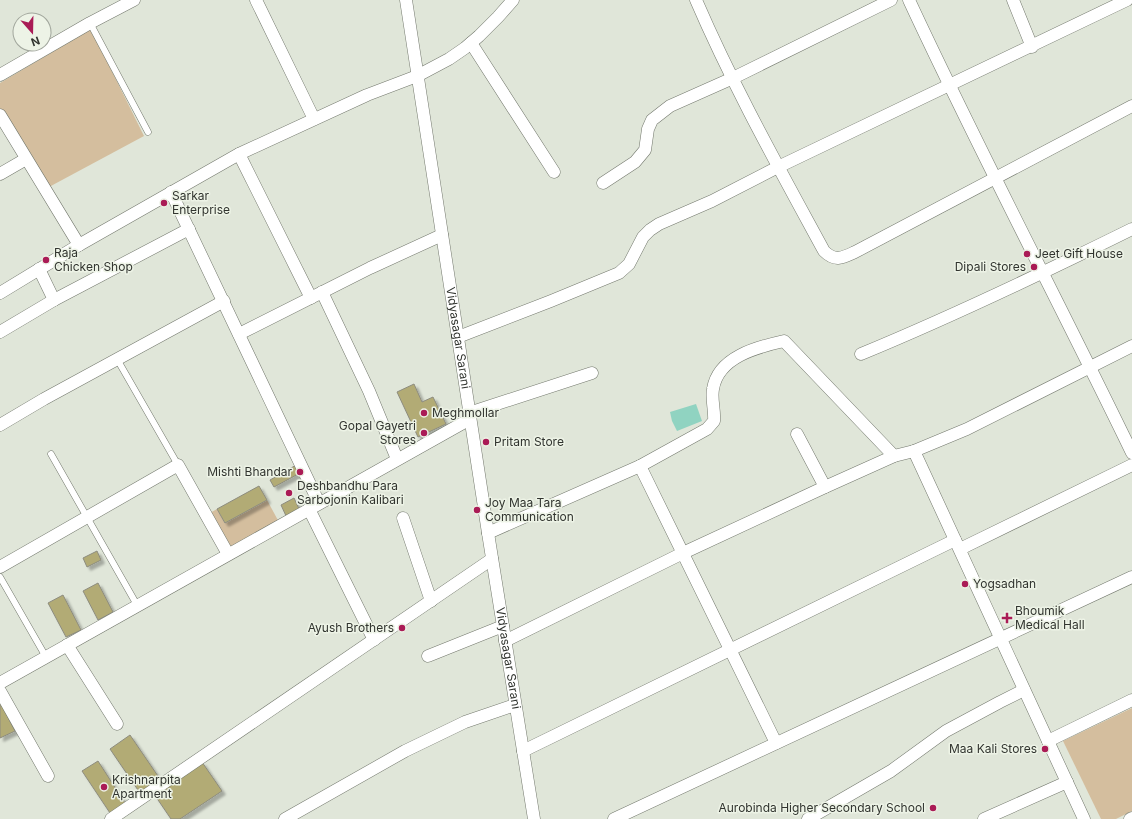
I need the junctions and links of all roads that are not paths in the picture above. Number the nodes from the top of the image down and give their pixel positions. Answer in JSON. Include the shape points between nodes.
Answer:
{"nodes":[{"id":1,"x":134,"y":0,"type":"edge"},
{"id":2,"x":256,"y":0,"type":"edge"},
{"id":3,"x":406,"y":0,"type":"edge"},
{"id":4,"x":513,"y":0,"type":"edge"},
{"id":5,"x":696,"y":0,"type":"edge"},
{"id":6,"x":891,"y":0,"type":"edge"},
{"id":7,"x":909,"y":0,"type":"edge"},
{"id":8,"x":1013,"y":0,"type":"edge"},
{"id":9,"x":1127,"y":0,"type":"edge"},
{"id":10,"x":90,"y":22,"type":"junction"},
{"id":11,"x":471,"y":43,"type":"junction"},
{"id":12,"x":1032,"y":47,"type":"junction"},
{"id":13,"x":0,"y":75,"type":"edge"},
{"id":14,"x":417,"y":76,"type":"junction"},
{"id":15,"x":732,"y":78,"type":"junction"},
{"id":16,"x":949,"y":86,"type":"junction"},
{"id":17,"x":1132,"y":106,"type":"edge"},
{"id":18,"x":0,"y":115,"type":"edge"},
{"id":19,"x":314,"y":119,"type":"junction"},
{"id":20,"x":148,"y":132,"type":"dead end"},
{"id":21,"x":239,"y":154,"type":"junction"},
{"id":22,"x":26,"y":159,"type":"junction"},
{"id":23,"x":778,"y":167,"type":"junction"},
{"id":24,"x":554,"y":172,"type":"dead end"},
{"id":25,"x":0,"y":174,"type":"edge"},
{"id":26,"x":996,"y":177,"type":"junction"},
{"id":27,"x":603,"y":183,"type":"dead end"},
{"id":28,"x":171,"y":192,"type":"junction"},
{"id":29,"x":189,"y":229,"type":"junction"},
{"id":30,"x":1132,"y":229,"type":"edge"},
{"id":31,"x":442,"y":236,"type":"junction"},
{"id":32,"x":79,"y":245,"type":"junction"},
{"id":33,"x":39,"y":269,"type":"junction"},
{"id":34,"x":1044,"y":273,"type":"junction"},
{"id":35,"x":0,"y":293,"type":"edge"},
{"id":36,"x":317,"y":295,"type":"junction"},
{"id":37,"x":54,"y":300,"type":"junction"},
{"id":38,"x":224,"y":301,"type":"junction"},
{"id":39,"x":0,"y":332,"type":"edge"},
{"id":40,"x":239,"y":334,"type":"junction"},
{"id":41,"x":458,"y":337,"type":"junction"},
{"id":42,"x":1132,"y":346,"type":"edge"},
{"id":43,"x":861,"y":354,"type":"dead end"},
{"id":44,"x":117,"y":360,"type":"junction"},
{"id":45,"x":1090,"y":366,"type":"junction"},
{"id":46,"x":592,"y":373,"type":"dead end"},
{"id":47,"x":470,"y":416,"type":"junction"},
{"id":48,"x":0,"y":425,"type":"edge"},
{"id":49,"x":797,"y":434,"type":"dead end"},
{"id":50,"x":914,"y":450,"type":"junction"},
{"id":51,"x":1132,"y":453,"type":"edge"},
{"id":52,"x":51,"y":454,"type":"dead end"},
{"id":53,"x":894,"y":456,"type":"junction"},
{"id":54,"x":397,"y":459,"type":"junction"},
{"id":55,"x":178,"y":465,"type":"junction"},
{"id":56,"x":1132,"y":465,"type":"edge"},
{"id":57,"x":640,"y":466,"type":"junction"},
{"id":58,"x":825,"y":487,"type":"junction"},
{"id":59,"x":314,"y":506,"type":"junction"},
{"id":60,"x":87,"y":517,"type":"junction"},
{"id":61,"x":403,"y":518,"type":"dead end"},
{"id":62,"x":488,"y":533,"type":"junction"},
{"id":63,"x":957,"y":545,"type":"junction"},
{"id":64,"x":683,"y":553,"type":"junction"},
{"id":65,"x":228,"y":554,"type":"junction"},
{"id":66,"x":492,"y":559,"type":"junction"},
{"id":67,"x":0,"y":567,"type":"edge"},
{"id":68,"x":0,"y":577,"type":"edge"},
{"id":69,"x":1132,"y":577,"type":"edge"},
{"id":70,"x":431,"y":601,"type":"junction"},
{"id":71,"x":137,"y":606,"type":"junction"},
{"id":72,"x":503,"y":626,"type":"junction"},
{"id":73,"x":1000,"y":638,"type":"junction"},
{"id":74,"x":374,"y":640,"type":"junction"},
{"id":75,"x":505,"y":641,"type":"junction"},
{"id":76,"x":67,"y":645,"type":"junction"},
{"id":77,"x":730,"y":650,"type":"junction"},
{"id":78,"x":428,"y":656,"type":"dead end"},
{"id":79,"x":46,"y":657,"type":"junction"},
{"id":80,"x":0,"y":683,"type":"edge"},
{"id":81,"x":1024,"y":690,"type":"junction"},
{"id":82,"x":0,"y":691,"type":"edge"},
{"id":83,"x":1132,"y":700,"type":"edge"},
{"id":84,"x":515,"y":705,"type":"junction"},
{"id":85,"x":117,"y":724,"type":"dead end"},
{"id":86,"x":1048,"y":741,"type":"junction"},
{"id":87,"x":776,"y":743,"type":"junction"},
{"id":88,"x":523,"y":751,"type":"junction"},
{"id":89,"x":48,"y":776,"type":"dead end"},
{"id":90,"x":1066,"y":782,"type":"junction"},
{"id":91,"x":530,"y":817,"type":"edge"},
{"id":92,"x":111,"y":819,"type":"edge"},
{"id":93,"x":287,"y":819,"type":"edge"},
{"id":94,"x":614,"y":819,"type":"edge"},
{"id":95,"x":808,"y":819,"type":"edge"},
{"id":96,"x":984,"y":819,"type":"edge"},
{"id":97,"x":1084,"y":819,"type":"edge"}],
"edges":[{"from":1,"to":10,"type":"street"},
{"from":2,"to":19,"type":"street"},
{"from":3,"to":14,"type":"street","name":"Vidyasagar Sarani"},
{"from":4,"to":11,"type":"street"},
{"from":5,"to":15,"type":"street"},
{"from":6,"to":15,"type":"street"},
{"from":7,"to":16,"type":"street"},
{"from":8,"to":12,"type":"street"},
{"from":9,"to":12,"type":"street"},
{"from":10,"to":13,"type":"street"},
{"from":10,"to":20,"type":"lane"},
{"from":11,"to":14,"type":"street","via":[[449,59]]},
{"from":11,"to":24,"type":"street"},
{"from":12,"to":16,"type":"street"},
{"from":14,"to":19,"type":"street"},
{"from":14,"to":31,"type":"street","name":"Vidyasagar Sarani"},
{"from":15,"to":23,"type":"street"},
{"from":15,"to":27,"type":"street","via":[[658,114],[648,129],[645,150],[635,162]]},
{"from":16,"to":23,"type":"street"},
{"from":16,"to":26,"type":"street"},
{"from":17,"to":26,"type":"street"},
{"from":18,"to":22,"type":"street"},
{"from":19,"to":21,"type":"street"},
{"from":21,"to":28,"type":"street"},
{"from":21,"to":36,"type":"street"},
{"from":22,"to":25,"type":"street"},
{"from":22,"to":32,"type":"street"},
{"from":23,"to":26,"type":"street","via":[[824,251],[837,258],[855,252]]},
{"from":23,"to":41,"type":"street","via":[[650,230],[643,237],[629,264],[619,273]]},
{"from":26,"to":34,"type":"street"},
{"from":28,"to":29,"type":"street"},
{"from":28,"to":32,"type":"street"},
{"from":29,"to":37,"type":"street"},
{"from":29,"to":38,"type":"street"},
{"from":30,"to":34,"type":"street"},
{"from":31,"to":36,"type":"street"},
{"from":31,"to":41,"type":"street","name":"Vidyasagar Sarani"},
{"from":32,"to":33,"type":"street"},
{"from":33,"to":35,"type":"street"},
{"from":33,"to":37,"type":"street"},
{"from":34,"to":43,"type":"street"},
{"from":34,"to":45,"type":"street"},
{"from":36,"to":40,"type":"street"},
{"from":36,"to":54,"type":"street","via":[[369,391]]},
{"from":37,"to":39,"type":"street"},
{"from":38,"to":40,"type":"street"},
{"from":38,"to":44,"type":"street"},
{"from":40,"to":59,"type":"street"},
{"from":41,"to":47,"type":"street","name":"Vidyasagar Sarani"},
{"from":42,"to":45,"type":"street"},
{"from":44,"to":48,"type":"street"},
{"from":44,"to":55,"type":"lane"},
{"from":45,"to":50,"type":"street","via":[[967,429]]},
{"from":45,"to":51,"type":"street"},
{"from":46,"to":47,"type":"street"},
{"from":47,"to":54,"type":"street"},
{"from":47,"to":62,"type":"street","name":"Vidyasagar Sarani"},
{"from":49,"to":58,"type":"street"},
{"from":50,"to":53,"type":"street"},
{"from":50,"to":63,"type":"street"},
{"from":52,"to":60,"type":"lane"},
{"from":53,"to":57,"type":"street","via":[[784,341],[750,352],[723,367],[713,389],[712,424]]},
{"from":53,"to":58,"type":"street"},
{"from":54,"to":59,"type":"street"},
{"from":55,"to":60,"type":"street"},
{"from":55,"to":65,"type":"street"},
{"from":56,"to":63,"type":"street"},
{"from":57,"to":62,"type":"street"},
{"from":57,"to":64,"type":"street"},
{"from":58,"to":64,"type":"street"},
{"from":59,"to":65,"type":"street"},
{"from":59,"to":74,"type":"street"},
{"from":60,"to":67,"type":"street"},
{"from":60,"to":71,"type":"lane"},
{"from":61,"to":70,"type":"street"},
{"from":62,"to":66,"type":"street","name":"Vidyasagar Sarani"},
{"from":63,"to":73,"type":"street"},
{"from":63,"to":77,"type":"street"},
{"from":64,"to":75,"type":"street"},
{"from":64,"to":77,"type":"street"},
{"from":65,"to":71,"type":"street"},
{"from":66,"to":70,"type":"street"},
{"from":66,"to":72,"type":"street","name":"Vidyasagar Sarani"},
{"from":68,"to":79,"type":"lane"},
{"from":69,"to":73,"type":"street"},
{"from":70,"to":74,"type":"street"},
{"from":71,"to":76,"type":"street"},
{"from":72,"to":75,"type":"street","name":"Vidyasagar Sarani"},
{"from":72,"to":78,"type":"street"},
{"from":73,"to":81,"type":"street"},
{"from":73,"to":87,"type":"street"},
{"from":74,"to":92,"type":"street"},
{"from":75,"to":84,"type":"street","name":"Vidyasagar Sarani"},
{"from":76,"to":79,"type":"street"},
{"from":76,"to":85,"type":"street"},
{"from":77,"to":87,"type":"street"},
{"from":77,"to":88,"type":"street"},
{"from":79,"to":80,"type":"street"},
{"from":81,"to":86,"type":"street"},
{"from":81,"to":95,"type":"street","via":[[946,731],[891,772]]},
{"from":82,"to":89,"type":"street"},
{"from":83,"to":86,"type":"street"},
{"from":84,"to":88,"type":"street","name":"Vidyasagar Sarani"},
{"from":84,"to":93,"type":"street","via":[[465,722],[405,751]]},
{"from":86,"to":90,"type":"street"},
{"from":87,"to":94,"type":"street"},
{"from":88,"to":91,"type":"street","name":"Vidyasagar Sarani"},
{"from":90,"to":96,"type":"street"},
{"from":90,"to":97,"type":"street"}]}
